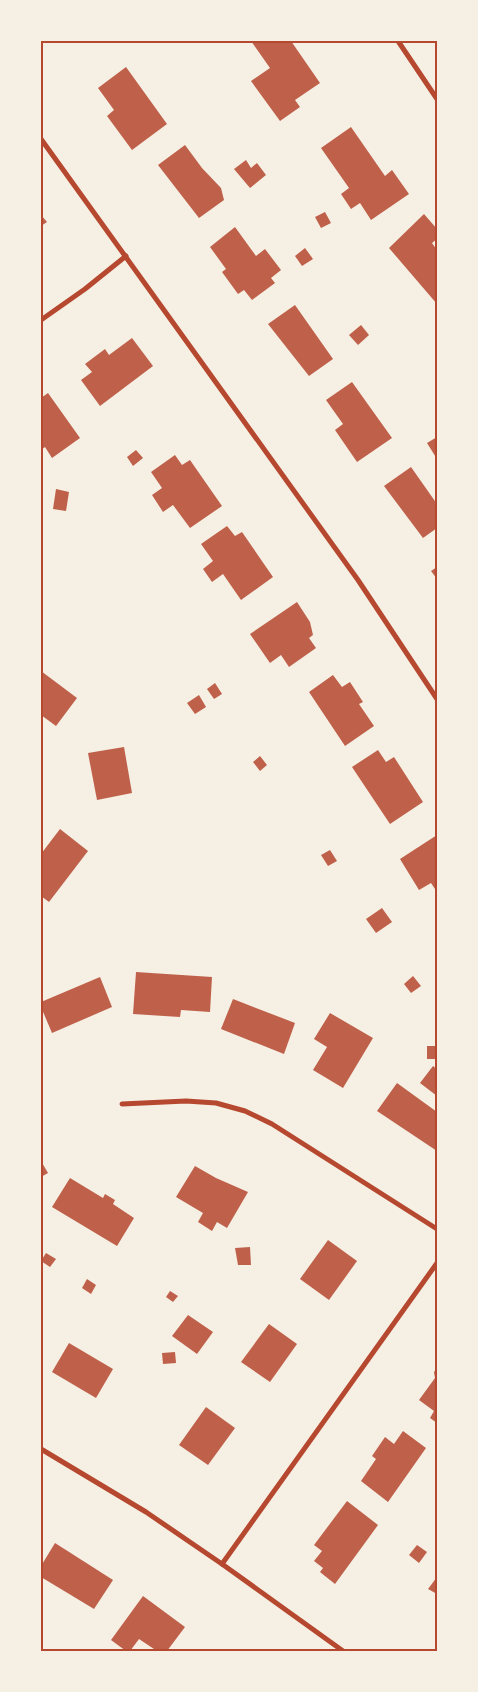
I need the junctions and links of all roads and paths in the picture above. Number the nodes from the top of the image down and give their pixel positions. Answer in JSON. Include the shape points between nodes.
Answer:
{"nodes":[{"id":1,"x":398,"y":41,"type":"edge"},
{"id":2,"x":437,"y":99,"type":"edge"},
{"id":3,"x":41,"y":139,"type":"edge"},
{"id":4,"x":126,"y":256,"type":"junction"},
{"id":5,"x":41,"y":320,"type":"edge"},
{"id":6,"x":437,"y":699,"type":"edge"},
{"id":7,"x":122,"y":1104,"type":"dead end"},
{"id":8,"x":437,"y":1229,"type":"edge"},
{"id":9,"x":437,"y":1264,"type":"edge"},
{"id":10,"x":41,"y":1449,"type":"edge"},
{"id":11,"x":222,"y":1564,"type":"junction"},
{"id":12,"x":343,"y":1651,"type":"edge"}],
"edges":[{"from":1,"to":2,"type":"street"},
{"from":3,"to":4,"type":"street"},
{"from":4,"to":5,"type":"street"},
{"from":4,"to":6,"type":"street","via":[[358,580]]},
{"from":7,"to":8,"type":"street","via":[[186,1101],[216,1103],[245,1111],[272,1124]]},
{"from":9,"to":11,"type":"street"},
{"from":10,"to":11,"type":"street","via":[[146,1512]]},
{"from":11,"to":12,"type":"street"}]}
